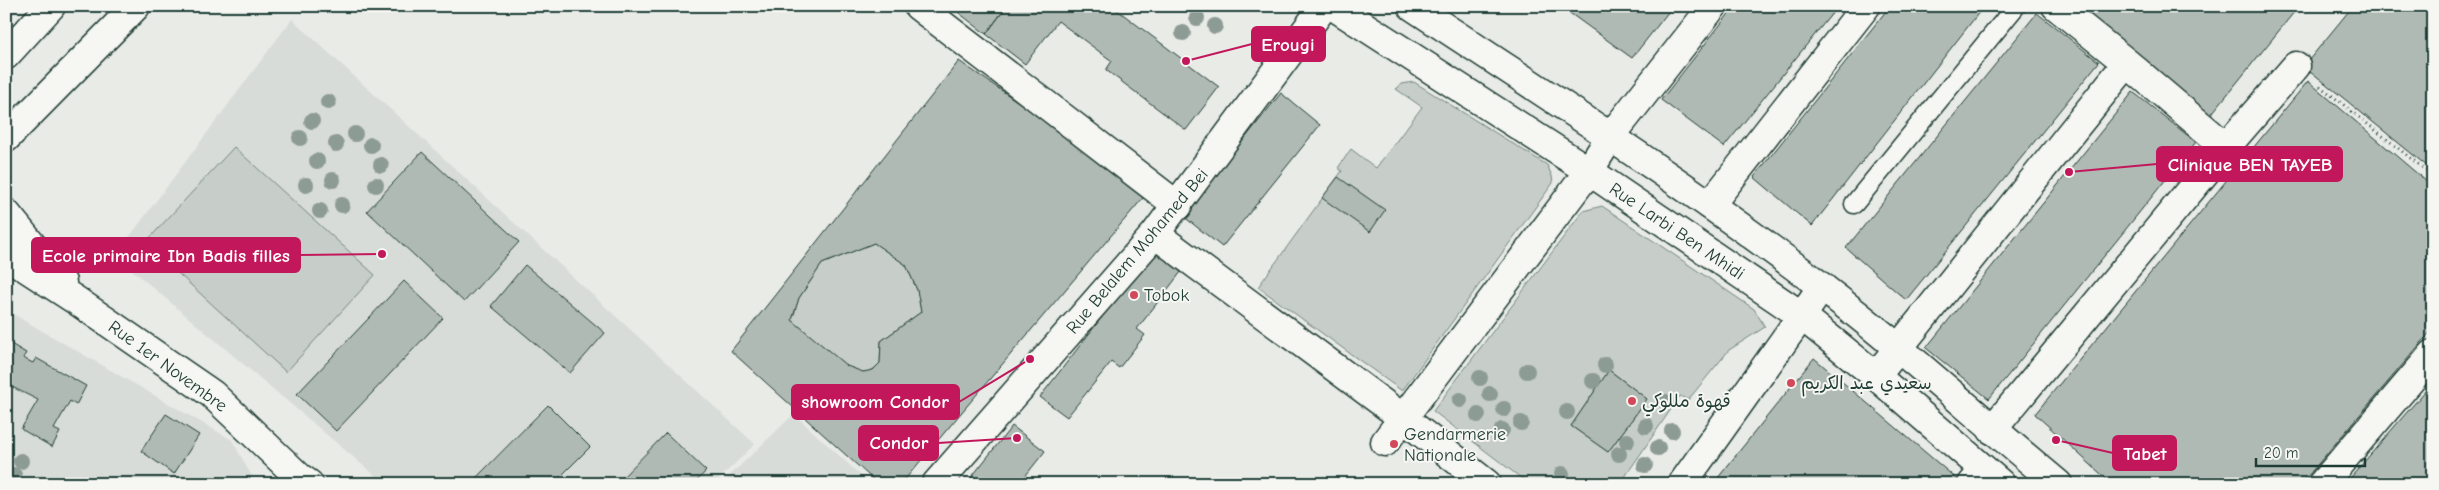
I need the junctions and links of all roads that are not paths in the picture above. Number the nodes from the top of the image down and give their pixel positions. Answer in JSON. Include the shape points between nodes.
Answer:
{"nodes":[{"id":1,"x":51,"y":6,"type":"edge"},
{"id":2,"x":136,"y":6,"type":"edge"},
{"id":3,"x":918,"y":6,"type":"edge"},
{"id":4,"x":1324,"y":6,"type":"edge"},
{"id":5,"x":1332,"y":6,"type":"edge"},
{"id":6,"x":1412,"y":6,"type":"edge"},
{"id":7,"x":1713,"y":6,"type":"edge"},
{"id":8,"x":1866,"y":6,"type":"edge"},
{"id":9,"x":2016,"y":6,"type":"edge"},
{"id":10,"x":2056,"y":6,"type":"edge"},
{"id":11,"x":6,"y":55,"type":"edge"},
{"id":12,"x":2127,"y":63,"type":"junction"},
{"id":13,"x":2296,"y":66,"type":"road end"},
{"id":14,"x":1610,"y":137,"type":"junction"},
{"id":15,"x":6,"y":138,"type":"edge"},
{"id":16,"x":2226,"y":147,"type":"junction"},
{"id":17,"x":1589,"y":171,"type":"junction"},
{"id":18,"x":1854,"y":204,"type":"dead end"},
{"id":19,"x":1710,"y":205,"type":"junction"},
{"id":20,"x":1178,"y":206,"type":"junction"},
{"id":21,"x":6,"y":213,"type":"edge"},
{"id":22,"x":1155,"y":234,"type":"junction"},
{"id":23,"x":6,"y":255,"type":"edge"},
{"id":24,"x":1822,"y":287,"type":"junction"},
{"id":25,"x":77,"y":301,"type":"junction"},
{"id":26,"x":1802,"y":316,"type":"junction"},
{"id":27,"x":1899,"y":348,"type":"junction"},
{"id":28,"x":2433,"y":354,"type":"edge"},
{"id":29,"x":1876,"y":376,"type":"junction"},
{"id":30,"x":1403,"y":418,"type":"junction"},
{"id":31,"x":1992,"y":430,"type":"junction"},
{"id":32,"x":1385,"y":442,"type":"dead end"},
{"id":33,"x":1986,"y":479,"type":"edge"},
{"id":34,"x":302,"y":481,"type":"edge"},
{"id":35,"x":936,"y":484,"type":"edge"},
{"id":36,"x":1486,"y":484,"type":"edge"},
{"id":37,"x":1682,"y":484,"type":"edge"},
{"id":38,"x":2058,"y":484,"type":"edge"},
{"id":39,"x":2322,"y":484,"type":"edge"}],
"edges":[{"from":1,"to":11,"type":"street"},
{"from":2,"to":15,"type":"street"},
{"from":3,"to":20,"type":"street"},
{"from":4,"to":20,"type":"street","name":"Rue Belalem Mohamed Bei"},
{"from":5,"to":17,"type":"street","name":"Rue Larbi Ben Mhidi"},
{"from":6,"to":14,"type":"street"},
{"from":7,"to":14,"type":"street"},
{"from":8,"to":19,"type":"street"},
{"from":9,"to":18,"type":"lane"},
{"from":10,"to":12,"type":"street"},
{"from":12,"to":16,"type":"street"},
{"from":12,"to":27,"type":"street"},
{"from":13,"to":16,"type":"street"},
{"from":14,"to":17,"type":"street"},
{"from":14,"to":19,"type":"street"},
{"from":16,"to":31,"type":"street"},
{"from":17,"to":26,"type":"street","name":"Rue Larbi Ben Mhidi"},
{"from":17,"to":30,"type":"street"},
{"from":19,"to":24,"type":"street"},
{"from":20,"to":22,"type":"street","name":"Rue Belalem Mohamed Bei"},
{"from":21,"to":25,"type":"street","name":"Rue 1er Novembre"},
{"from":22,"to":30,"type":"street"},
{"from":22,"to":35,"type":"street","name":"Rue Belalem Mohamed Bei"},
{"from":23,"to":25,"type":"street","name":"Rue 1er Novembre"},
{"from":24,"to":26,"type":"street"},
{"from":24,"to":27,"type":"street"},
{"from":25,"to":34,"type":"street","name":"Rue 1er Novembre","via":[[212,394]]},
{"from":26,"to":29,"type":"street","name":"Rue Larbi Ben Mhidi"},
{"from":26,"to":37,"type":"street"},
{"from":27,"to":29,"type":"street"},
{"from":27,"to":31,"type":"street"},
{"from":28,"to":39,"type":"street"},
{"from":29,"to":33,"type":"street","name":"Rue Larbi Ben Mhidi"},
{"from":30,"to":32,"type":"street"},
{"from":30,"to":36,"type":"street"},
{"from":31,"to":38,"type":"street"}]}
